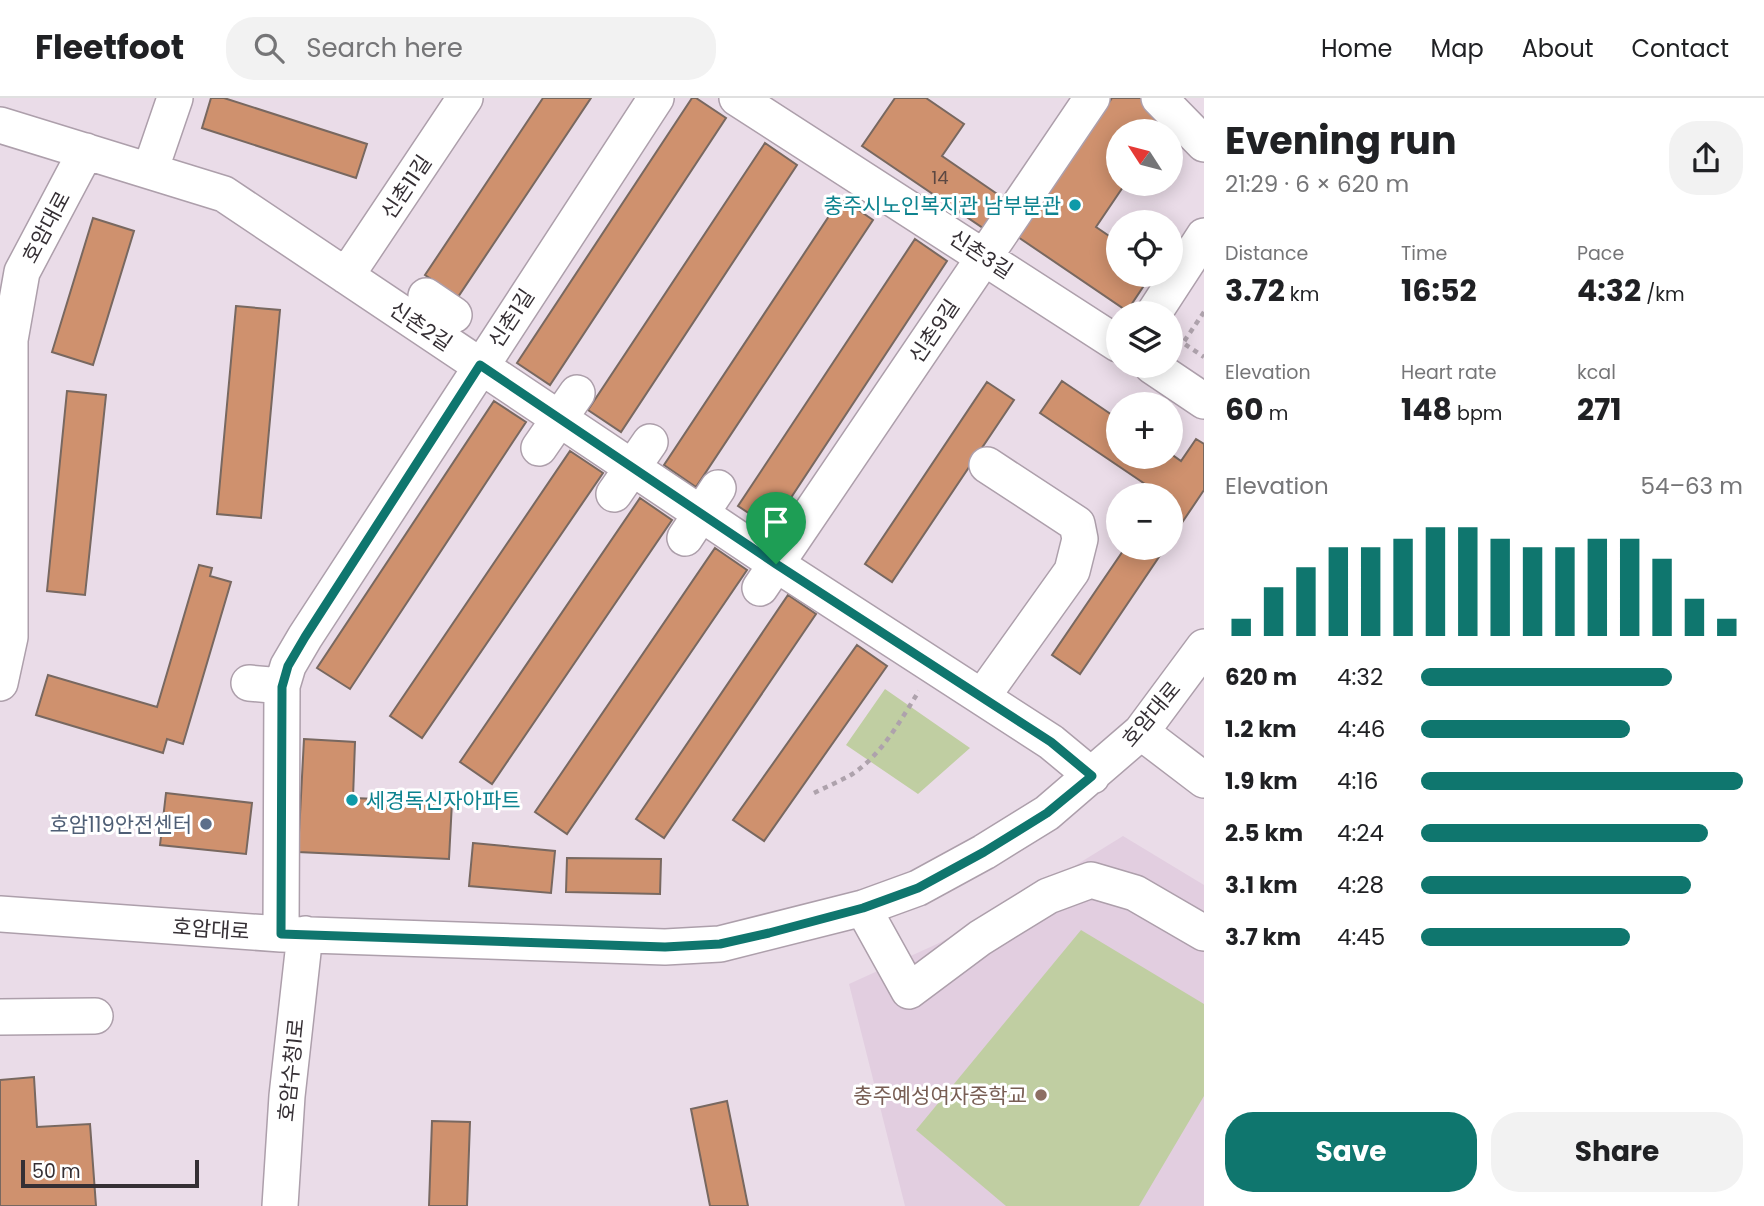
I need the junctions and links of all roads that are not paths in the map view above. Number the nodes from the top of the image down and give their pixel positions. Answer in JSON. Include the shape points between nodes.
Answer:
{"nodes":[{"id":1,"x":175,"y":98,"type":"edge"},
{"id":2,"x":465,"y":98,"type":"edge"},
{"id":3,"x":656,"y":98,"type":"edge"},
{"id":4,"x":737,"y":98,"type":"edge"},
{"id":5,"x":1092,"y":98,"type":"edge"},
{"id":6,"x":1159,"y":98,"type":"edge"},
{"id":7,"x":0,"y":125,"type":"edge"},
{"id":8,"x":1204,"y":144,"type":"edge"},
{"id":9,"x":86,"y":151,"type":"junction"},
{"id":10,"x":150,"y":171,"type":"junction"},
{"id":11,"x":984,"y":256,"type":"junction"},
{"id":12,"x":1192,"y":268,"type":"edge"},
{"id":13,"x":346,"y":276,"type":"junction"},
{"id":14,"x":1164,"y":301,"type":"edge"},
{"id":15,"x":1106,"y":336,"type":"edge"},
{"id":16,"x":480,"y":365,"type":"junction"},
{"id":17,"x":1170,"y":378,"type":"edge"},
{"id":18,"x":1204,"y":401,"type":"edge"},
{"id":19,"x":568,"y":406,"type":"junction"},
{"id":20,"x":539,"y":448,"type":"dead end"},
{"id":21,"x":987,"y":464,"type":"dead end"},
{"id":22,"x":768,"y":576,"type":"junction"},
{"id":23,"x":1204,"y":647,"type":"edge"},
{"id":24,"x":0,"y":683,"type":"edge"},
{"id":25,"x":982,"y":697,"type":"junction"},
{"id":26,"x":1141,"y":732,"type":"junction"},
{"id":27,"x":1092,"y":776,"type":"junction"},
{"id":28,"x":1204,"y":780,"type":"edge"},
{"id":29,"x":863,"y":908,"type":"junction"},
{"id":30,"x":0,"y":914,"type":"edge"},
{"id":31,"x":1204,"y":933,"type":"edge"},
{"id":32,"x":293,"y":934,"type":"junction"},
{"id":33,"x":95,"y":1016,"type":"dead end"},
{"id":34,"x":0,"y":1017,"type":"edge"},
{"id":35,"x":280,"y":1206,"type":"edge"}],
"edges":[{"from":1,"to":10,"type":"street"},
{"from":2,"to":13,"type":"street","name":"신촌11길"},
{"from":3,"to":16,"type":"street","name":"신촌1길"},
{"from":4,"to":11,"type":"street","name":"신촌3길"},
{"from":5,"to":11,"type":"street","name":"신촌9길"},
{"from":6,"to":8,"type":"street"},
{"from":7,"to":9,"type":"street","name":"신촌2길"},
{"from":9,"to":10,"type":"street","name":"신촌2길"},
{"from":9,"to":24,"type":"street","name":"호암대로","via":[[22,272],[13,327],[10,637]]},
{"from":10,"to":13,"type":"street","name":"신촌2길","via":[[224,194]]},
{"from":11,"to":15,"type":"street","name":"신촌3길"},
{"from":11,"to":22,"type":"street","name":"신촌9길"},
{"from":12,"to":14,"type":"street"},
{"from":13,"to":16,"type":"street","name":"신촌2길"},
{"from":16,"to":19,"type":"street","name":"신촌2길"},
{"from":16,"to":32,"type":"street","name":"신촌1길","via":[[288,666],[265,685]]},
{"from":17,"to":18,"type":"street"},
{"from":19,"to":20,"type":"street"},
{"from":19,"to":22,"type":"street","name":"신촌2길","via":[[632,468],[701,513]]},
{"from":21,"to":25,"type":"street","via":[[1077,524],[1080,539],[1072,571]]},
{"from":22,"to":25,"type":"street","name":"신촌2길","via":[[843,626],[935,667]]},
{"from":23,"to":26,"type":"street","name":"호암대로"},
{"from":25,"to":27,"type":"street","name":"신촌2길","via":[[1051,742]]},
{"from":26,"to":27,"type":"street","name":"호암대로"},
{"from":26,"to":28,"type":"street"},
{"from":27,"to":29,"type":"street","name":"호암대로","via":[[1047,813],[984,852],[918,888]]},
{"from":29,"to":31,"type":"street","via":[[909,990],[1048,896],[1091,880],[1135,892]]},
{"from":29,"to":32,"type":"street","name":"호암대로","via":[[720,944],[665,947]]},
{"from":30,"to":32,"type":"street","name":"호암대로"},
{"from":32,"to":35,"type":"street","name":"호암수청1로"},
{"from":33,"to":34,"type":"street"}]}
